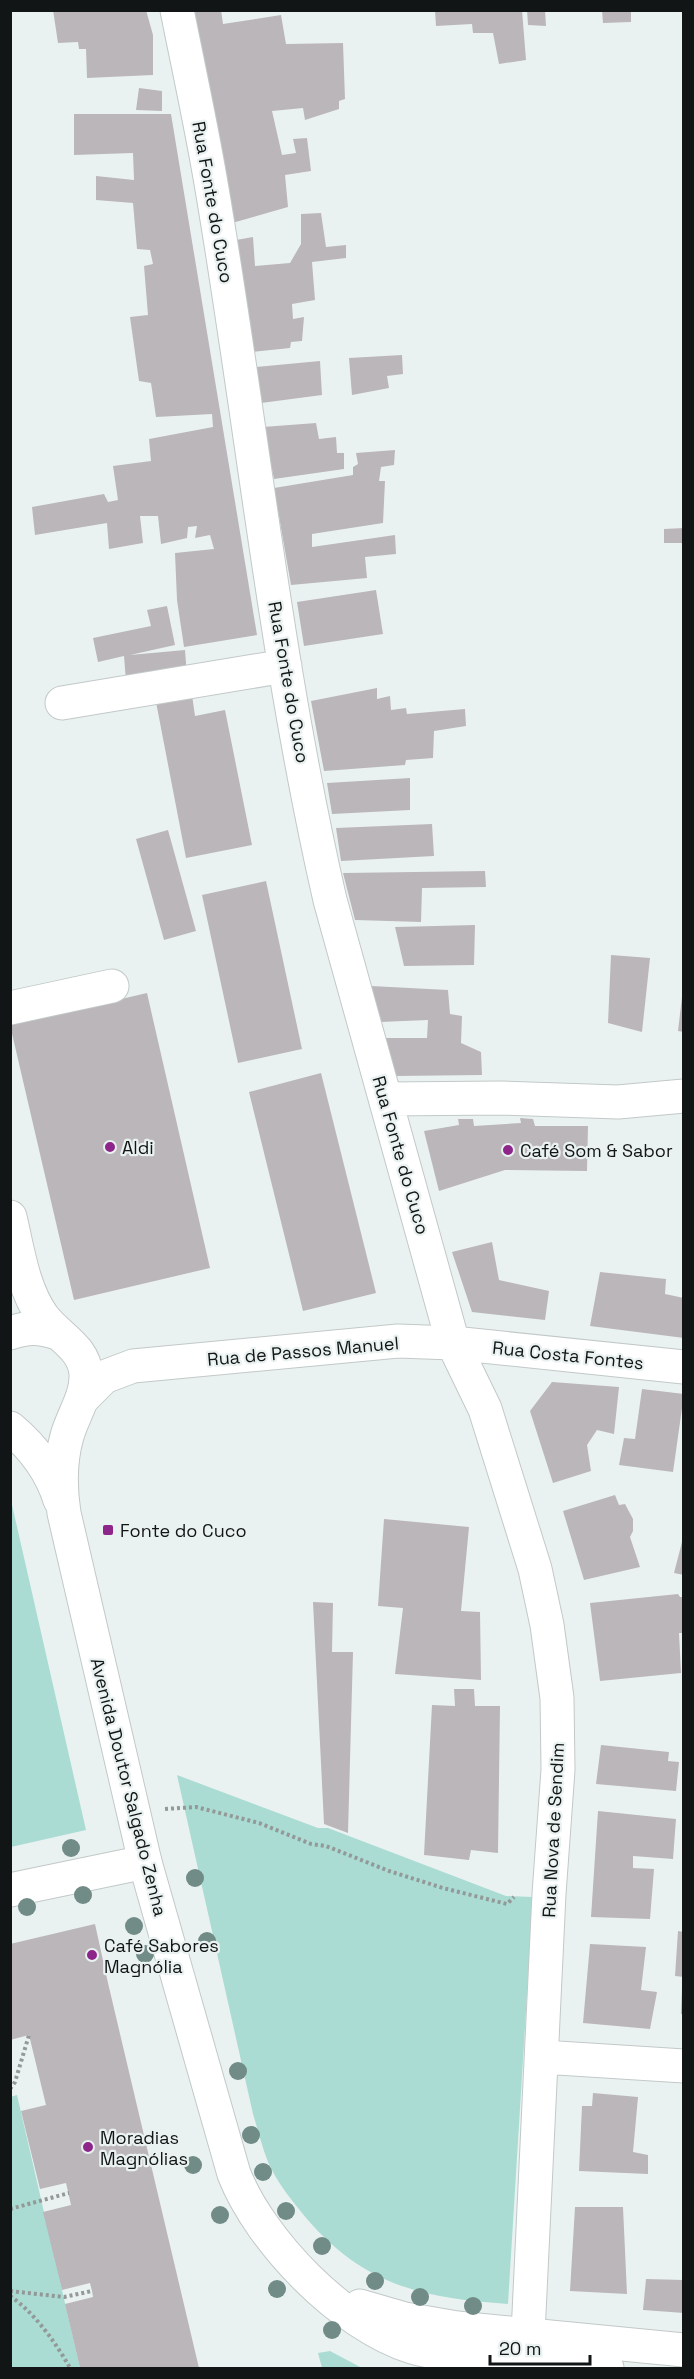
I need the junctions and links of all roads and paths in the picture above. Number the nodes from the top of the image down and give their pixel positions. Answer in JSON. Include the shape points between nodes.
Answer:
{"nodes":[{"id":1,"x":177,"y":10,"type":"edge"},
{"id":2,"x":285,"y":666,"type":"junction"},
{"id":3,"x":62,"y":703,"type":"dead end"},
{"id":4,"x":112,"y":986,"type":"dead end"},
{"id":5,"x":24,"y":1005,"type":"edge"},
{"id":6,"x":684,"y":1096,"type":"edge"},
{"id":7,"x":386,"y":1099,"type":"junction"},
{"id":8,"x":10,"y":1217,"type":"edge"},
{"id":9,"x":10,"y":1333,"type":"edge"},
{"id":10,"x":64,"y":1337,"type":"junction"},
{"id":11,"x":453,"y":1343,"type":"junction"},
{"id":12,"x":152,"y":1364,"type":"junction"},
{"id":13,"x":684,"y":1367,"type":"edge"},
{"id":14,"x":80,"y":1402,"type":"junction"},
{"id":15,"x":10,"y":1426,"type":"edge"},
{"id":16,"x":64,"y":1513,"type":"junction"},
{"id":17,"x":133,"y":1811,"type":"junction"},
{"id":18,"x":145,"y":1862,"type":"junction"},
{"id":19,"x":10,"y":1890,"type":"edge"},
{"id":20,"x":549,"y":1894,"type":"junction"},
{"id":21,"x":29,"y":2036,"type":"dead end"},
{"id":22,"x":542,"y":2057,"type":"junction"},
{"id":23,"x":684,"y":2066,"type":"edge"},
{"id":24,"x":10,"y":2089,"type":"edge"},
{"id":25,"x":69,"y":2193,"type":"dead end"},
{"id":26,"x":10,"y":2209,"type":"edge"},
{"id":27,"x":92,"y":2291,"type":"dead end"},
{"id":28,"x":10,"y":2294,"type":"edge"},
{"id":29,"x":684,"y":2350,"type":"edge"},
{"id":30,"x":527,"y":2354,"type":"edge"},
{"id":31,"x":70,"y":2368,"type":"edge"},
{"id":32,"x":607,"y":2368,"type":"edge"}],
"edges":[{"from":1,"to":2,"type":"street","name":"Rua Fonte do Cuco","via":[[212,187]]},
{"from":2,"to":3,"type":"street"},
{"from":2,"to":7,"type":"street","name":"Rua Fonte do Cuco","via":[[315,834]]},
{"from":4,"to":5,"type":"street"},
{"from":6,"to":7,"type":"street","via":[[618,1102]]},
{"from":7,"to":11,"type":"street","name":"Rua Fonte do Cuco"},
{"from":8,"to":10,"type":"street","name":"Avenida Doutor Salgado Zenha","via":[[30,1295],[43,1317]]},
{"from":9,"to":10,"type":"street","via":[[41,1328]]},
{"from":10,"to":12,"type":"street","name":"Rua de Passos Manuel","via":[[90,1354],[110,1361]]},
{"from":10,"to":14,"type":"street","name":"Avenida Doutor Salgado Zenha","via":[[81,1356],[86,1373]]},
{"from":11,"to":12,"type":"street","name":"Rua de Passos Manuel","via":[[398,1341]]},
{"from":11,"to":13,"type":"street","name":"Rua Costa Fontes"},
{"from":11,"to":20,"type":"street","name":"Rua Nova de Sendim","via":[[485,1409],[535,1569],[547,1625],[557,1698],[558,1770]]},
{"from":12,"to":14,"type":"street","name":"Rua de Passos Manuel","via":[[118,1370],[104,1377]]},
{"from":14,"to":15,"type":"street","name":"Avenida Doutor Salgado Zenha","via":[[68,1419],[54,1428],[37,1432]]},
{"from":14,"to":16,"type":"street","name":"Avenida Doutor Salgado Zenha","via":[[62,1459]]},
{"from":15,"to":16,"type":"street","name":"Avenida Doutor Salgado Zenha","via":[[46,1470]]},
{"from":16,"to":17,"type":"street","name":"Avenida Doutor Salgado Zenha"},
{"from":17,"to":18,"type":"street","name":"Avenida Doutor Salgado Zenha"},
{"from":17,"to":20,"type":"path","via":[[196,1807],[260,1823],[443,1888],[507,1904],[518,1893]]},
{"from":18,"to":19,"type":"street"},
{"from":18,"to":30,"type":"street","name":"Avenida Doutor Salgado Zenha","via":[[234,2174],[259,2224],[310,2281],[368,2326],[402,2343],[444,2353]]},
{"from":20,"to":22,"type":"street","name":"Rua Nova de Sendim"},
{"from":21,"to":24,"type":"path"},
{"from":22,"to":23,"type":"street"},
{"from":22,"to":30,"type":"street","name":"Rua Nova de Sendim"},
{"from":25,"to":26,"type":"path"},
{"from":27,"to":28,"type":"path","via":[[64,2297]]},
{"from":28,"to":31,"type":"path","via":[[39,2325]]},
{"from":29,"to":30,"type":"street"},
{"from":30,"to":32,"type":"street"}]}
